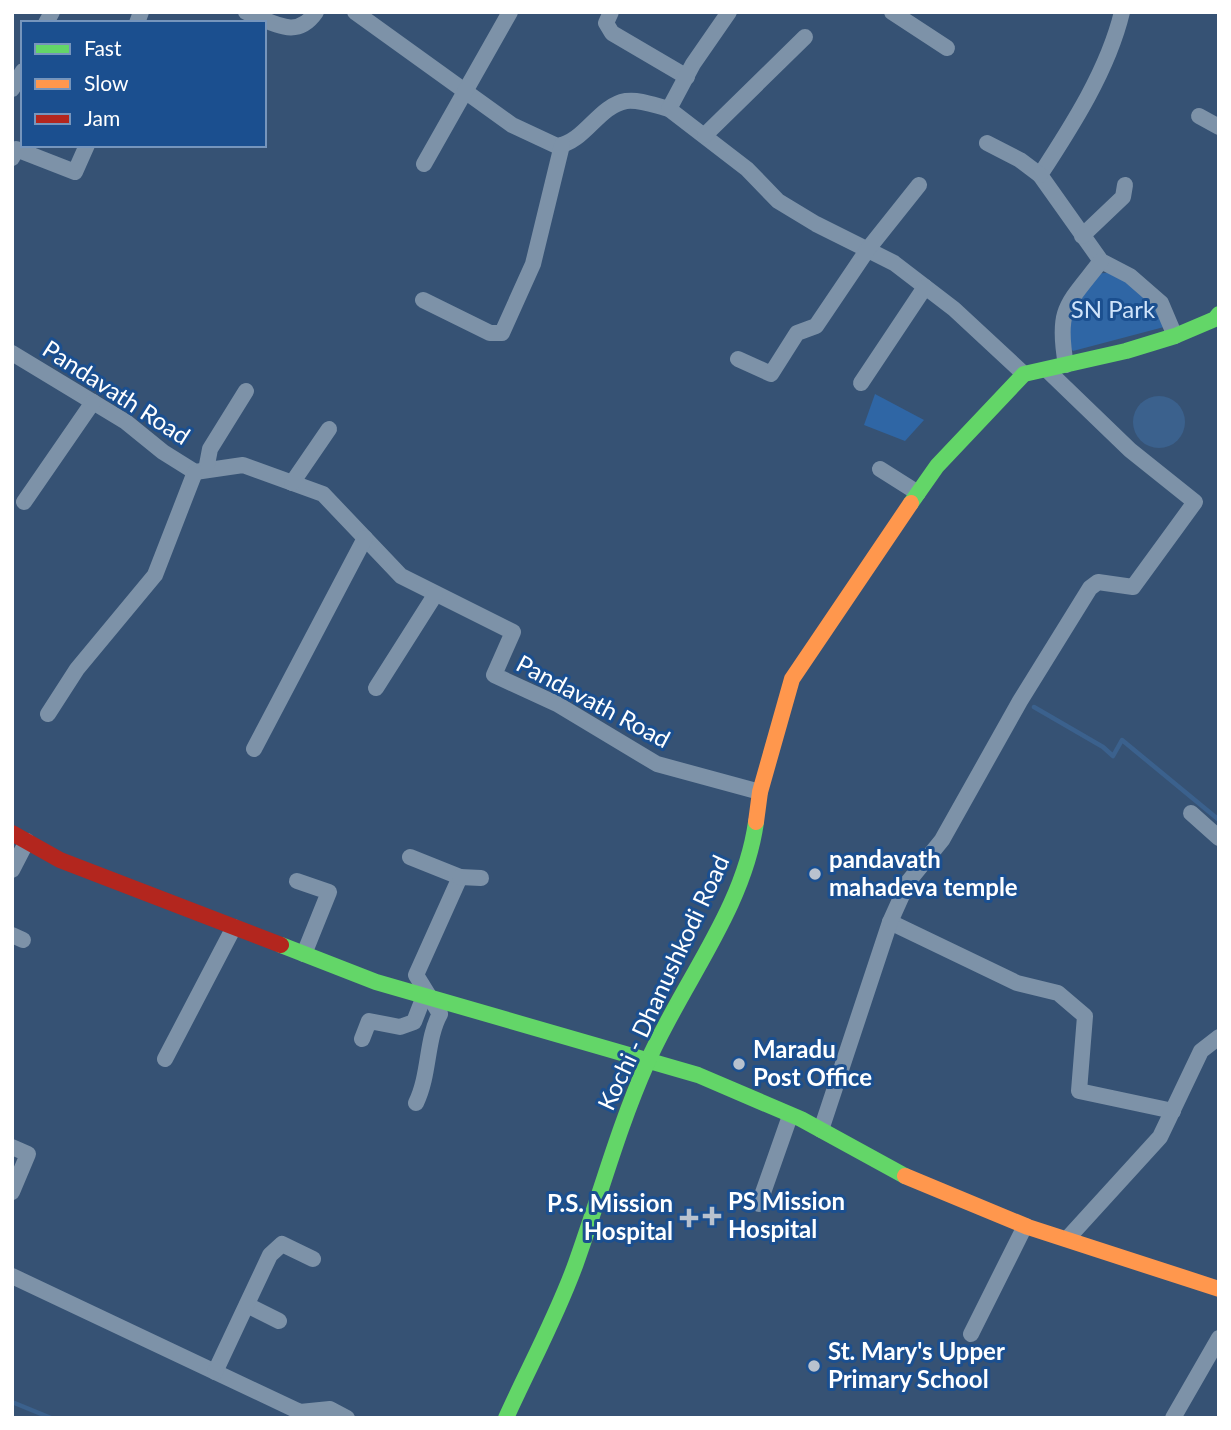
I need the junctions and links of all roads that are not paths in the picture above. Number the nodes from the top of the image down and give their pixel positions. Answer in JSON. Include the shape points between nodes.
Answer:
{"nodes":[{"id":1,"x":246,"y":12,"type":"edge"},
{"id":2,"x":316,"y":12,"type":"edge"},
{"id":3,"x":355,"y":12,"type":"edge"},
{"id":4,"x":510,"y":12,"type":"edge"},
{"id":5,"x":611,"y":12,"type":"edge"},
{"id":6,"x":729,"y":12,"type":"edge"},
{"id":7,"x":892,"y":12,"type":"edge"},
{"id":8,"x":1122,"y":12,"type":"edge"},
{"id":9,"x":805,"y":37,"type":"dead end"},
{"id":10,"x":947,"y":48,"type":"dead end"},
{"id":11,"x":687,"y":76,"type":"junction"},
{"id":12,"x":465,"y":88,"type":"junction"},
{"id":13,"x":669,"y":109,"type":"junction"},
{"id":14,"x":1199,"y":116,"type":"dead end"},
{"id":15,"x":1219,"y":127,"type":"edge"},
{"id":16,"x":705,"y":135,"type":"junction"},
{"id":17,"x":987,"y":143,"type":"dead end"},
{"id":18,"x":562,"y":145,"type":"junction"},
{"id":19,"x":87,"y":147,"type":"edge"},
{"id":20,"x":12,"y":158,"type":"edge"},
{"id":21,"x":424,"y":164,"type":"dead end"},
{"id":22,"x":1040,"y":175,"type":"junction"},
{"id":23,"x":919,"y":185,"type":"dead end"},
{"id":24,"x":1125,"y":185,"type":"dead end"},
{"id":25,"x":1082,"y":236,"type":"junction"},
{"id":26,"x":868,"y":249,"type":"junction"},
{"id":27,"x":1101,"y":261,"type":"junction"},
{"id":28,"x":925,"y":287,"type":"junction"},
{"id":29,"x":423,"y":300,"type":"dead end"},
{"id":30,"x":1217,"y":319,"type":"edge"},
{"id":31,"x":1175,"y":336,"type":"junction"},
{"id":32,"x":12,"y":353,"type":"edge"},
{"id":33,"x":738,"y":359,"type":"dead end"},
{"id":34,"x":1066,"y":365,"type":"junction"},
{"id":35,"x":1047,"y":370,"type":"junction"},
{"id":36,"x":1024,"y":374,"type":"junction"},
{"id":37,"x":861,"y":383,"type":"dead end"},
{"id":38,"x":246,"y":391,"type":"dead end"},
{"id":39,"x":93,"y":402,"type":"junction"},
{"id":40,"x":329,"y":429,"type":"dead end"},
{"id":41,"x":880,"y":469,"type":"dead end"},
{"id":42,"x":201,"y":471,"type":"junction"},
{"id":43,"x":292,"y":483,"type":"junction"},
{"id":44,"x":918,"y":493,"type":"junction"},
{"id":45,"x":24,"y":502,"type":"dead end"},
{"id":46,"x":365,"y":538,"type":"junction"},
{"id":47,"x":435,"y":595,"type":"junction"},
{"id":48,"x":376,"y":688,"type":"dead end"},
{"id":49,"x":48,"y":714,"type":"dead end"},
{"id":50,"x":254,"y":749,"type":"dead end"},
{"id":51,"x":760,"y":792,"type":"junction"},
{"id":52,"x":1191,"y":813,"type":"dead end"},
{"id":53,"x":12,"y":833,"type":"edge"},
{"id":54,"x":1219,"y":838,"type":"edge"},
{"id":55,"x":27,"y":841,"type":"junction"},
{"id":56,"x":410,"y":857,"type":"dead end"},
{"id":57,"x":12,"y":870,"type":"edge"},
{"id":58,"x":460,"y":877,"type":"junction"},
{"id":59,"x":481,"y":878,"type":"dead end"},
{"id":60,"x":297,"y":881,"type":"dead end"},
{"id":61,"x":890,"y":922,"type":"junction"},
{"id":62,"x":234,"y":927,"type":"junction"},
{"id":63,"x":304,"y":954,"type":"junction"},
{"id":64,"x":427,"y":997,"type":"junction"},
{"id":65,"x":1219,"y":1037,"type":"edge"},
{"id":66,"x":362,"y":1039,"type":"dead end"},
{"id":67,"x":165,"y":1059,"type":"dead end"},
{"id":68,"x":648,"y":1060,"type":"junction"},
{"id":69,"x":416,"y":1102,"type":"dead end"},
{"id":70,"x":1173,"y":1111,"type":"junction"},
{"id":71,"x":790,"y":1116,"type":"junction"},
{"id":72,"x":821,"y":1130,"type":"junction"},
{"id":73,"x":12,"y":1147,"type":"edge"},
{"id":74,"x":12,"y":1192,"type":"edge"},
{"id":75,"x":759,"y":1204,"type":"dead end"},
{"id":76,"x":1025,"y":1226,"type":"junction"},
{"id":77,"x":1068,"y":1239,"type":"junction"},
{"id":78,"x":313,"y":1259,"type":"dead end"},
{"id":79,"x":12,"y":1276,"type":"edge"},
{"id":80,"x":1218,"y":1287,"type":"edge"},
{"id":81,"x":247,"y":1306,"type":"junction"},
{"id":82,"x":279,"y":1321,"type":"dead end"},
{"id":83,"x":971,"y":1334,"type":"dead end"},
{"id":84,"x":1219,"y":1338,"type":"edge"},
{"id":85,"x":215,"y":1372,"type":"junction"},
{"id":86,"x":348,"y":1418,"type":"edge"},
{"id":87,"x":506,"y":1418,"type":"edge"},
{"id":88,"x":1173,"y":1418,"type":"edge"}],
"edges":[{"from":1,"to":2,"type":"street","via":[[293,29],[307,26]]},
{"from":3,"to":12,"type":"street"},
{"from":4,"to":12,"type":"street"},
{"from":5,"to":11,"type":"street","via":[[606,23],[612,33]]},
{"from":6,"to":11,"type":"street"},
{"from":7,"to":10,"type":"street"},
{"from":8,"to":22,"type":"street","via":[[1084,107]]},
{"from":9,"to":16,"type":"street"},
{"from":11,"to":13,"type":"street"},
{"from":12,"to":18,"type":"street","via":[[512,125]]},
{"from":12,"to":21,"type":"street"},
{"from":13,"to":16,"type":"street"},
{"from":13,"to":18,"type":"street","via":[[624,101]]},
{"from":14,"to":15,"type":"street"},
{"from":16,"to":26,"type":"street","via":[[778,201]]},
{"from":17,"to":22,"type":"street"},
{"from":18,"to":29,"type":"street","via":[[533,264],[502,333],[490,333]]},
{"from":19,"to":20,"type":"street","via":[[75,172],[16,149]]},
{"from":22,"to":25,"type":"street"},
{"from":23,"to":26,"type":"street"},
{"from":24,"to":25,"type":"street","via":[[1123,197]]},
{"from":25,"to":27,"type":"street"},
{"from":26,"to":28,"type":"street"},
{"from":26,"to":33,"type":"street","via":[[816,326],[797,333],[771,374]]},
{"from":27,"to":31,"type":"street","via":[[1161,303]]},
{"from":27,"to":34,"type":"street","via":[[1062,314]]},
{"from":28,"to":36,"type":"street"},
{"from":28,"to":37,"type":"street"},
{"from":30,"to":31,"type":"main road"},
{"from":31,"to":34,"type":"main road"},
{"from":32,"to":39,"type":"street","name":"Pandavath Road"},
{"from":34,"to":35,"type":"main road"},
{"from":35,"to":36,"type":"main road"},
{"from":35,"to":61,"type":"street","via":[[1130,450],[1195,502],[1133,587],[1098,582],[1090,588],[942,840],[908,882]]},
{"from":36,"to":44,"type":"main road","name":"Kochi - Dhanushkodi Road","via":[[937,466]]},
{"from":38,"to":42,"type":"street"},
{"from":39,"to":42,"type":"street","name":"Pandavath Road"},
{"from":39,"to":45,"type":"street"},
{"from":40,"to":43,"type":"street"},
{"from":41,"to":44,"type":"street"},
{"from":42,"to":43,"type":"street","name":"Pandavath Road","via":[[243,465]]},
{"from":42,"to":49,"type":"street","via":[[155,575],[77,669]]},
{"from":43,"to":46,"type":"street","name":"Pandavath Road","via":[[323,494]]},
{"from":44,"to":51,"type":"main road","name":"Kochi - Dhanushkodi Road","via":[[792,679]]},
{"from":46,"to":47,"type":"street","name":"Pandavath Road","via":[[401,576]]},
{"from":46,"to":50,"type":"street"},
{"from":47,"to":48,"type":"street"},
{"from":47,"to":51,"type":"street","name":"Pandavath Road","via":[[513,632],[494,675],[558,704],[657,764]]},
{"from":51,"to":68,"type":"main road","name":"Kochi - Dhanushkodi Road","via":[[753,843],[732,900]]},
{"from":52,"to":54,"type":"street"},
{"from":53,"to":55,"type":"main road"},
{"from":55,"to":57,"type":"street"},
{"from":55,"to":62,"type":"main road","via":[[60,860]]},
{"from":56,"to":58,"type":"street"},
{"from":58,"to":59,"type":"street"},
{"from":58,"to":64,"type":"street","via":[[416,975]]},
{"from":60,"to":63,"type":"street","via":[[329,892]]},
{"from":61,"to":70,"type":"street","via":[[1017,983],[1058,993],[1085,1016],[1079,1091]]},
{"from":61,"to":72,"type":"street"},
{"from":62,"to":63,"type":"main road"},
{"from":62,"to":67,"type":"street"},
{"from":63,"to":64,"type":"main road"},
{"from":64,"to":66,"type":"street","via":[[414,1022],[400,1027],[369,1021]]},
{"from":64,"to":68,"type":"main road"},
{"from":64,"to":69,"type":"street","via":[[440,1014],[424,1086]]},
{"from":65,"to":70,"type":"street","via":[[1201,1051]]},
{"from":68,"to":71,"type":"main road","via":[[698,1075]]},
{"from":68,"to":87,"type":"main road","name":"Kochi - Dhanushkodi Road","via":[[575,1266]]},
{"from":70,"to":77,"type":"street","via":[[1160,1137]]},
{"from":71,"to":72,"type":"main road"},
{"from":71,"to":75,"type":"street"},
{"from":72,"to":76,"type":"main road","via":[[894,1171]]},
{"from":73,"to":74,"type":"street","via":[[28,1154]]},
{"from":76,"to":77,"type":"main road"},
{"from":76,"to":83,"type":"street"},
{"from":77,"to":80,"type":"main road"},
{"from":78,"to":81,"type":"street","via":[[282,1244],[270,1255]]},
{"from":79,"to":85,"type":"street"},
{"from":81,"to":82,"type":"street"},
{"from":81,"to":85,"type":"street"},
{"from":84,"to":88,"type":"street"},
{"from":85,"to":86,"type":"street","via":[[300,1412],[330,1409]]}]}
